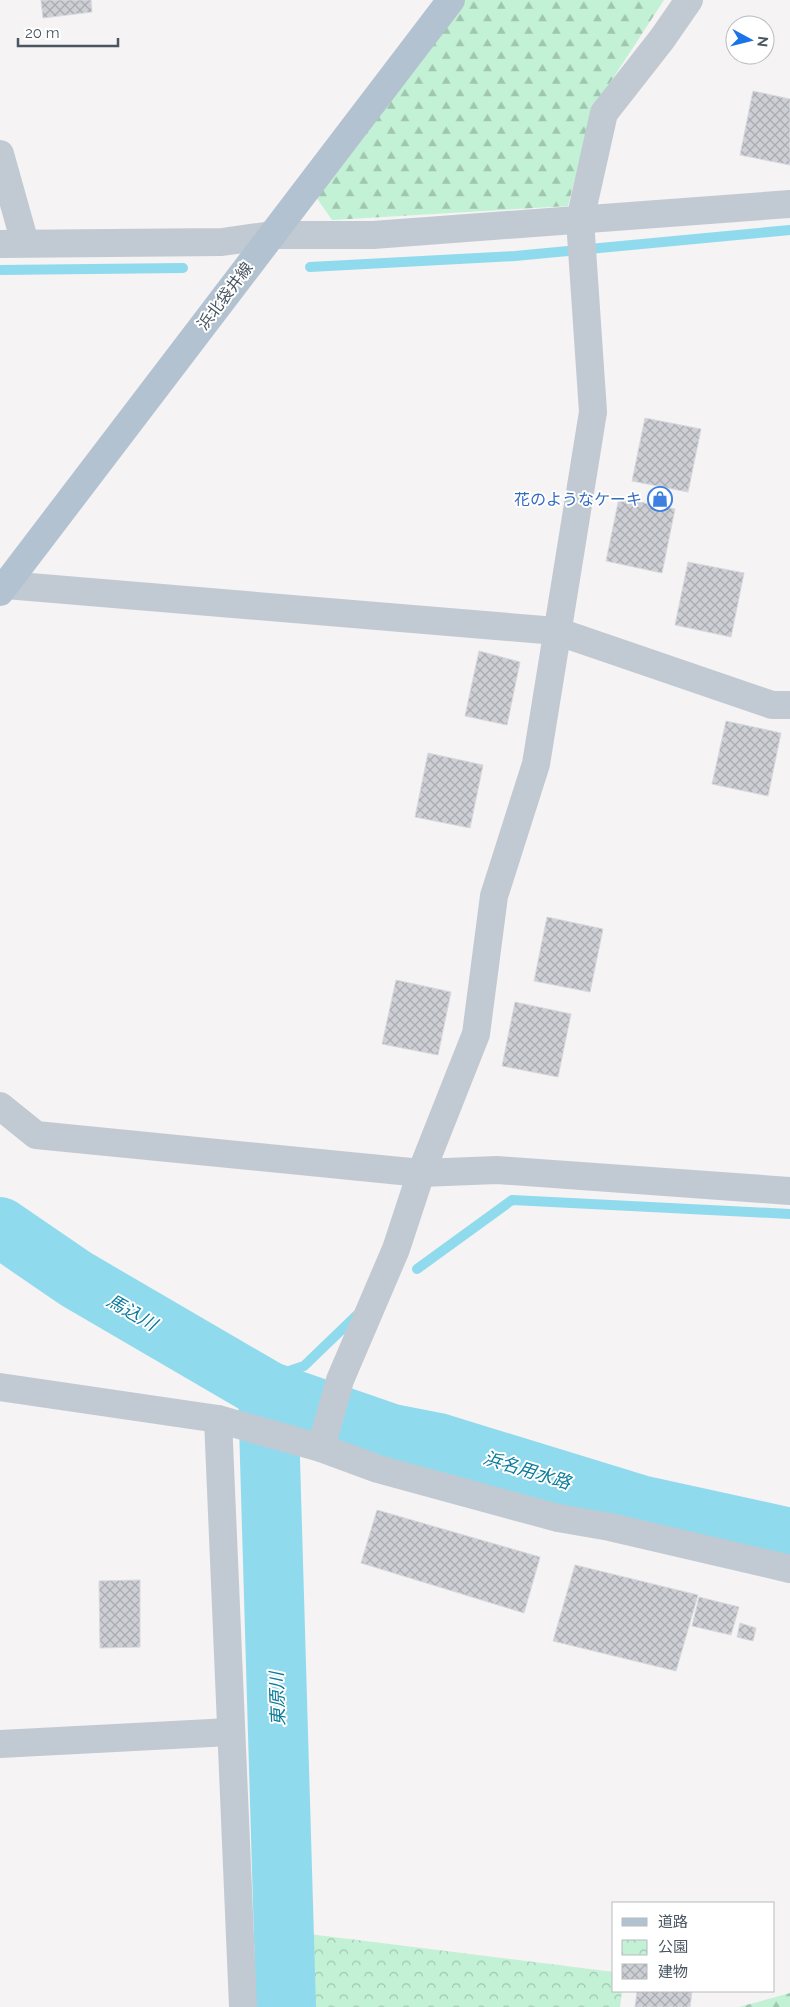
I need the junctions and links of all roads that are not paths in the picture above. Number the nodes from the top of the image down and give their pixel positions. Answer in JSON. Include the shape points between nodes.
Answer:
{"nodes":[{"id":1,"x":451,"y":0,"type":"edge"},
{"id":2,"x":689,"y":0,"type":"edge"},
{"id":3,"x":0,"y":154,"type":"edge"},
{"id":4,"x":790,"y":204,"type":"edge"},
{"id":5,"x":272,"y":235,"type":"junction"},
{"id":6,"x":581,"y":239,"type":"junction"},
{"id":7,"x":13,"y":243,"type":"edge"},
{"id":8,"x":3,"y":588,"type":"edge"},
{"id":9,"x":556,"y":631,"type":"junction"},
{"id":10,"x":790,"y":705,"type":"edge"},
{"id":11,"x":0,"y":1106,"type":"edge"},
{"id":12,"x":421,"y":1173,"type":"junction"},
{"id":13,"x":790,"y":1192,"type":"edge"},
{"id":14,"x":0,"y":1387,"type":"edge"},
{"id":15,"x":218,"y":1419,"type":"junction"},
{"id":16,"x":324,"y":1436,"type":"junction"},
{"id":17,"x":790,"y":1569,"type":"edge"},
{"id":18,"x":230,"y":1732,"type":"junction"},
{"id":19,"x":0,"y":1744,"type":"edge"},
{"id":20,"x":243,"y":2007,"type":"edge"}],
"edges":[{"from":1,"to":5,"type":"main road","name":"浜北袋井線"},
{"from":2,"to":6,"type":"street","via":[[604,113]]},
{"from":3,"to":7,"type":"street"},
{"from":4,"to":6,"type":"street"},
{"from":5,"to":6,"type":"street"},
{"from":5,"to":7,"type":"street","via":[[222,242]]},
{"from":5,"to":8,"type":"main road","name":"浜北袋井線"},
{"from":6,"to":9,"type":"street","via":[[593,412]]},
{"from":8,"to":9,"type":"street"},
{"from":9,"to":10,"type":"street","via":[[772,705]]},
{"from":9,"to":12,"type":"street","via":[[536,764],[494,896],[476,1034]]},
{"from":11,"to":12,"type":"street","via":[[36,1135]]},
{"from":12,"to":13,"type":"street","via":[[497,1170]]},
{"from":12,"to":16,"type":"street","via":[[396,1250],[340,1380]]},
{"from":14,"to":15,"type":"street"},
{"from":15,"to":16,"type":"street"},
{"from":15,"to":18,"type":"street"},
{"from":16,"to":17,"type":"street","via":[[378,1468],[558,1518]]},
{"from":18,"to":19,"type":"street"},
{"from":18,"to":20,"type":"street"}]}
